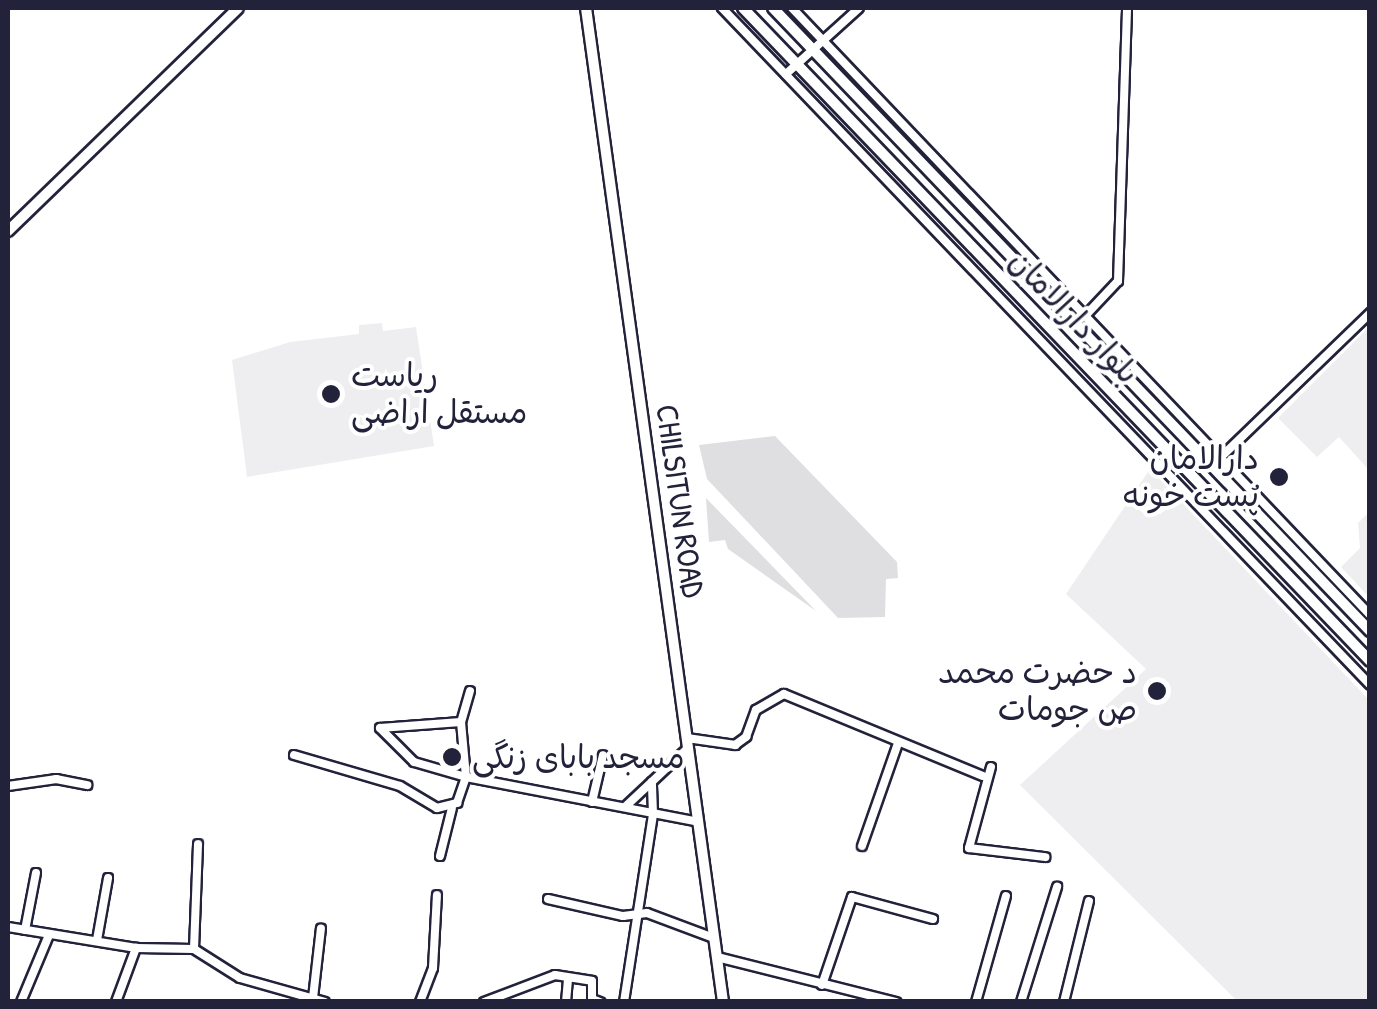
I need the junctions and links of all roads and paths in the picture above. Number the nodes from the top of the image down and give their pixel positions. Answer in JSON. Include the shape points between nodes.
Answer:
{"nodes":[{"id":1,"x":238,"y":8,"type":"edge"},
{"id":2,"x":586,"y":8,"type":"edge"},
{"id":3,"x":722,"y":8,"type":"edge"},
{"id":4,"x":742,"y":8,"type":"edge"},
{"id":5,"x":773,"y":8,"type":"edge"},
{"id":6,"x":792,"y":8,"type":"edge"},
{"id":7,"x":859,"y":8,"type":"edge"},
{"id":8,"x":1127,"y":8,"type":"edge"},
{"id":9,"x":823,"y":40,"type":"junction"},
{"id":10,"x":813,"y":50,"type":"junction"},
{"id":11,"x":798,"y":64,"type":"junction"},
{"id":12,"x":786,"y":74,"type":"junction"},
{"id":13,"x":8,"y":231,"type":"edge"},
{"id":14,"x":1370,"y":313,"type":"edge"},
{"id":15,"x":1085,"y":316,"type":"junction"},
{"id":16,"x":1216,"y":462,"type":"junction"},
{"id":17,"x":1200,"y":485,"type":"junction"},
{"id":18,"x":1198,"y":505,"type":"junction"},
{"id":19,"x":1370,"y":616,"type":"edge"},
{"id":20,"x":1370,"y":631,"type":"edge"},
{"id":21,"x":1370,"y":661,"type":"edge"},
{"id":22,"x":1370,"y":685,"type":"edge"},
{"id":23,"x":470,"y":692,"type":"dead end"},
{"id":24,"x":462,"y":722,"type":"junction"},
{"id":25,"x":898,"y":742,"type":"junction"},
{"id":26,"x":688,"y":743,"type":"junction"},
{"id":27,"x":294,"y":755,"type":"dead end"},
{"id":28,"x":603,"y":755,"type":"dead end"},
{"id":29,"x":990,"y":768,"type":"dead end"},
{"id":30,"x":983,"y":776,"type":"junction"},
{"id":31,"x":466,"y":777,"type":"junction"},
{"id":32,"x":652,"y":782,"type":"junction"},
{"id":33,"x":88,"y":785,"type":"dead end"},
{"id":34,"x":8,"y":786,"type":"edge"},
{"id":35,"x":592,"y":802,"type":"junction"},
{"id":36,"x":626,"y":806,"type":"junction"},
{"id":37,"x":452,"y":808,"type":"junction"},
{"id":38,"x":653,"y":814,"type":"junction"},
{"id":39,"x":699,"y":822,"type":"junction"},
{"id":40,"x":198,"y":844,"type":"dead end"},
{"id":41,"x":862,"y":846,"type":"dead end"},
{"id":42,"x":440,"y":856,"type":"dead end"},
{"id":43,"x":1046,"y":856,"type":"dead end"},
{"id":44,"x":36,"y":873,"type":"dead end"},
{"id":45,"x":108,"y":878,"type":"dead end"},
{"id":46,"x":1057,"y":887,"type":"dead end"},
{"id":47,"x":436,"y":895,"type":"dead end"},
{"id":48,"x":1006,"y":896,"type":"dead end"},
{"id":49,"x":548,"y":899,"type":"dead end"},
{"id":50,"x":1089,"y":900,"type":"dead end"},
{"id":51,"x":640,"y":912,"type":"junction"},
{"id":52,"x":933,"y":919,"type":"dead end"},
{"id":53,"x":8,"y":927,"type":"edge"},
{"id":54,"x":321,"y":928,"type":"dead end"},
{"id":55,"x":25,"y":930,"type":"junction"},
{"id":56,"x":49,"y":935,"type":"junction"},
{"id":57,"x":714,"y":938,"type":"junction"},
{"id":58,"x":96,"y":940,"type":"junction"},
{"id":59,"x":136,"y":948,"type":"junction"},
{"id":60,"x":194,"y":949,"type":"junction"},
{"id":61,"x":717,"y":956,"type":"junction"},
{"id":62,"x":568,"y":978,"type":"junction"},
{"id":63,"x":822,"y":985,"type":"junction"},
{"id":64,"x":841,"y":989,"type":"junction"},
{"id":65,"x":307,"y":998,"type":"edge"},
{"id":66,"x":20,"y":1002,"type":"edge"},
{"id":67,"x":116,"y":1002,"type":"edge"},
{"id":68,"x":324,"y":1002,"type":"edge"},
{"id":69,"x":420,"y":1002,"type":"edge"},
{"id":70,"x":484,"y":1002,"type":"edge"},
{"id":71,"x":566,"y":1002,"type":"edge"},
{"id":72,"x":600,"y":1002,"type":"edge"},
{"id":73,"x":624,"y":1002,"type":"edge"},
{"id":74,"x":723,"y":1002,"type":"edge"},
{"id":75,"x":838,"y":1002,"type":"edge"},
{"id":76,"x":896,"y":1002,"type":"edge"},
{"id":77,"x":976,"y":1002,"type":"edge"},
{"id":78,"x":1020,"y":1002,"type":"edge"},
{"id":79,"x":1064,"y":1002,"type":"edge"}],
"edges":[{"from":1,"to":13,"type":"main road"},
{"from":2,"to":26,"type":"main road","name":"CHILSITUN ROAD"},
{"from":3,"to":12,"type":"street"},
{"from":4,"to":11,"type":"main road","name":"بلوار دارالامان"},
{"from":5,"to":10,"type":"main road","name":"بلوار دارالامان"},
{"from":6,"to":9,"type":"street"},
{"from":7,"to":9,"type":"street"},
{"from":8,"to":15,"type":"street","via":[[1118,281]]},
{"from":9,"to":10,"type":"street"},
{"from":9,"to":15,"type":"street"},
{"from":10,"to":11,"type":"street"},
{"from":10,"to":16,"type":"main road","name":"بلوار دارالامان"},
{"from":11,"to":12,"type":"street"},
{"from":11,"to":17,"type":"main road","name":"بلوار دارالامان"},
{"from":12,"to":18,"type":"street"},
{"from":14,"to":16,"type":"street"},
{"from":15,"to":16,"type":"street"},
{"from":16,"to":17,"type":"main road"},
{"from":16,"to":19,"type":"street"},
{"from":16,"to":20,"type":"main road","name":"بلوار دارالامان"},
{"from":17,"to":18,"type":"street"},
{"from":17,"to":21,"type":"main road","name":"بلوار دارالامان"},
{"from":18,"to":22,"type":"street"},
{"from":23,"to":24,"type":"street"},
{"from":24,"to":31,"type":"street"},
{"from":24,"to":31,"type":"street","via":[[380,728],[414,762]]},
{"from":25,"to":26,"type":"street","via":[[784,694],[756,710],[746,738],[735,745]]},
{"from":25,"to":30,"type":"street"},
{"from":25,"to":41,"type":"street"},
{"from":26,"to":32,"type":"street"},
{"from":26,"to":39,"type":"main road","name":"CHILSITUN ROAD"},
{"from":27,"to":37,"type":"street"},
{"from":28,"to":35,"type":"street"},
{"from":29,"to":30,"type":"street"},
{"from":30,"to":43,"type":"street","via":[[970,848]]},
{"from":31,"to":35,"type":"street"},
{"from":31,"to":37,"type":"street"},
{"from":32,"to":36,"type":"street"},
{"from":32,"to":38,"type":"street"},
{"from":33,"to":34,"type":"street","via":[[56,779]]},
{"from":35,"to":36,"type":"street"},
{"from":36,"to":38,"type":"street"},
{"from":37,"to":42,"type":"street"},
{"from":38,"to":39,"type":"street"},
{"from":38,"to":51,"type":"street"},
{"from":39,"to":57,"type":"main road","name":"CHILSITUN ROAD"},
{"from":40,"to":60,"type":"street"},
{"from":44,"to":55,"type":"street"},
{"from":45,"to":58,"type":"street"},
{"from":46,"to":78,"type":"street"},
{"from":47,"to":69,"type":"street","via":[[433,968]]},
{"from":48,"to":77,"type":"street"},
{"from":49,"to":51,"type":"street","via":[[589,911]]},
{"from":50,"to":79,"type":"street"},
{"from":51,"to":57,"type":"street"},
{"from":51,"to":73,"type":"street"},
{"from":52,"to":63,"type":"street","via":[[852,897]]},
{"from":53,"to":55,"type":"street"},
{"from":54,"to":65,"type":"street"},
{"from":55,"to":56,"type":"street"},
{"from":56,"to":58,"type":"street"},
{"from":56,"to":66,"type":"street"},
{"from":57,"to":61,"type":"main road","name":"CHILSITUN ROAD"},
{"from":58,"to":59,"type":"street"},
{"from":59,"to":60,"type":"street"},
{"from":59,"to":67,"type":"street"},
{"from":60,"to":65,"type":"street","via":[[240,978]]},
{"from":61,"to":63,"type":"street"},
{"from":61,"to":74,"type":"main road","name":"CHILSITUN ROAD"},
{"from":62,"to":70,"type":"street","via":[[554,975]]},
{"from":62,"to":71,"type":"street"},
{"from":62,"to":72,"type":"street","via":[[592,981],[592,999]]},
{"from":63,"to":64,"type":"street"},
{"from":64,"to":75,"type":"street"},
{"from":64,"to":76,"type":"street"},
{"from":65,"to":68,"type":"street"}]}
